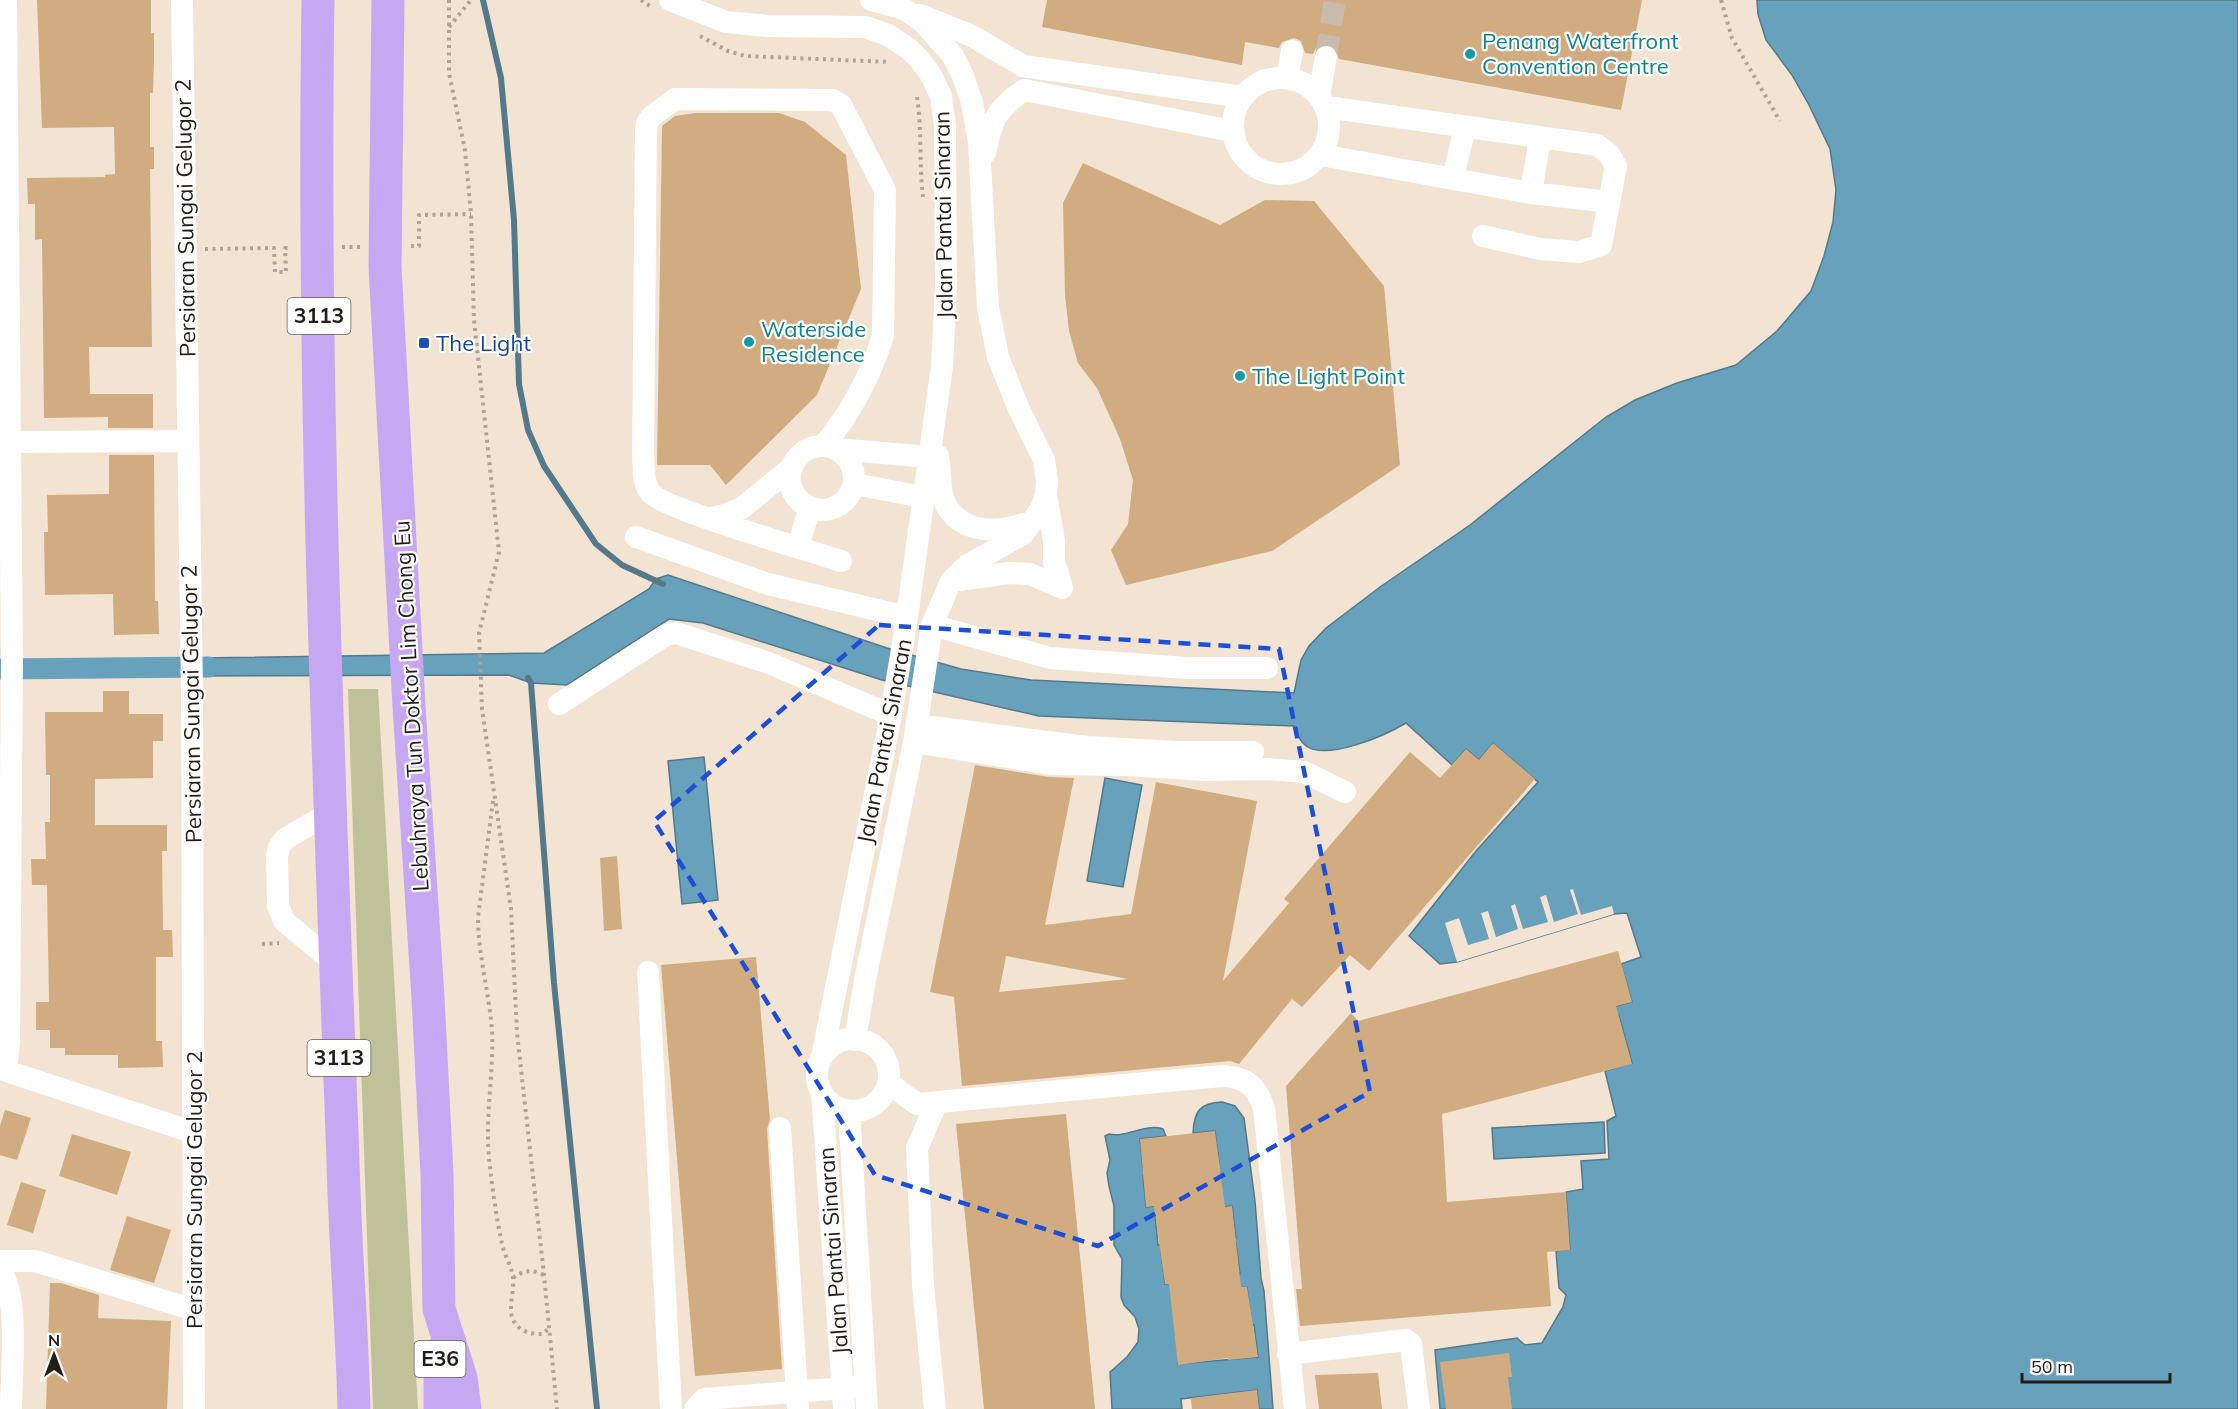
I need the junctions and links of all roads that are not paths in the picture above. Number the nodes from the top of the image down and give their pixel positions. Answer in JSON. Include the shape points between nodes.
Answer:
{"nodes":[{"id":1,"x":6,"y":0,"type":"edge"},
{"id":2,"x":183,"y":0,"type":"edge"},
{"id":3,"x":301,"y":0,"type":"edge"},
{"id":4,"x":318,"y":0,"type":"edge"},
{"id":5,"x":388,"y":0,"type":"edge"},
{"id":6,"x":670,"y":0,"type":"edge"},
{"id":7,"x":871,"y":0,"type":"edge"},
{"id":8,"x":904,"y":9,"type":"junction"},
{"id":9,"x":1292,"y":51,"type":"dead end"},
{"id":10,"x":1326,"y":57,"type":"tunnel mouth"},
{"id":11,"x":1287,"y":78,"type":"junction"},
{"id":12,"x":1243,"y":97,"type":"junction"},
{"id":13,"x":1323,"y":101,"type":"junction"},
{"id":14,"x":316,"y":110,"type":"junction"},
{"id":15,"x":1465,"y":127,"type":"junction"},
{"id":16,"x":1232,"y":130,"type":"junction"},
{"id":17,"x":1539,"y":137,"type":"junction"},
{"id":18,"x":1321,"y":155,"type":"junction"},
{"id":19,"x":981,"y":173,"type":"junction"},
{"id":20,"x":1453,"y":179,"type":"junction"},
{"id":21,"x":1531,"y":193,"type":"junction"},
{"id":22,"x":1609,"y":202,"type":"junction"},
{"id":23,"x":1483,"y":236,"type":"dead end"},
{"id":24,"x":933,"y":423,"type":"junction"},
{"id":25,"x":188,"y":441,"type":"junction"},
{"id":26,"x":10,"y":442,"type":"junction"},
{"id":27,"x":830,"y":447,"type":"junction"},
{"id":28,"x":928,"y":457,"type":"junction"},
{"id":29,"x":791,"y":468,"type":"junction"},
{"id":30,"x":5,"y":476,"type":"edge"},
{"id":31,"x":854,"y":484,"type":"junction"},
{"id":32,"x":1046,"y":495,"type":"junction"},
{"id":33,"x":923,"y":497,"type":"junction"},
{"id":34,"x":810,"y":507,"type":"junction"},
{"id":35,"x":710,"y":518,"type":"junction"},
{"id":36,"x":1031,"y":522,"type":"junction"},
{"id":37,"x":636,"y":537,"type":"dead end"},
{"id":38,"x":798,"y":547,"type":"junction"},
{"id":39,"x":841,"y":561,"type":"dead end"},
{"id":40,"x":951,"y":580,"type":"junction"},
{"id":41,"x":906,"y":624,"type":"junction"},
{"id":42,"x":931,"y":632,"type":"junction"},
{"id":43,"x":8,"y":653,"type":"edge"},
{"id":44,"x":1267,"y":668,"type":"dead end"},
{"id":45,"x":559,"y":704,"type":"dead end"},
{"id":46,"x":891,"y":715,"type":"junction"},
{"id":47,"x":916,"y":726,"type":"junction"},
{"id":48,"x":1253,"y":752,"type":"dead end"},
{"id":49,"x":1345,"y":792,"type":"dead end"},
{"id":50,"x":331,"y":812,"type":"junction"},
{"id":51,"x":336,"y":964,"type":"junction"},
{"id":52,"x":648,"y":972,"type":"dead end"},
{"id":53,"x":855,"y":1040,"type":"junction"},
{"id":54,"x":822,"y":1057,"type":"junction"},
{"id":55,"x":3,"y":1070,"type":"edge"},
{"id":56,"x":888,"y":1083,"type":"junction"},
{"id":57,"x":822,"y":1093,"type":"junction"},
{"id":58,"x":937,"y":1102,"type":"junction"},
{"id":59,"x":849,"y":1111,"type":"junction"},
{"id":60,"x":780,"y":1128,"type":"dead end"},
{"id":61,"x":195,"y":1133,"type":"junction"},
{"id":62,"x":0,"y":1261,"type":"edge"},
{"id":63,"x":0,"y":1270,"type":"edge"},
{"id":64,"x":194,"y":1310,"type":"junction"},
{"id":65,"x":439,"y":1310,"type":"junction"},
{"id":66,"x":1288,"y":1354,"type":"junction"},
{"id":67,"x":865,"y":1386,"type":"junction"},
{"id":68,"x":843,"y":1398,"type":"edge"},
{"id":69,"x":797,"y":1400,"type":"edge"},
{"id":70,"x":11,"y":1409,"type":"edge"},
{"id":71,"x":194,"y":1409,"type":"edge"},
{"id":72,"x":354,"y":1409,"type":"edge"},
{"id":73,"x":440,"y":1409,"type":"edge"},
{"id":74,"x":465,"y":1409,"type":"edge"},
{"id":75,"x":670,"y":1409,"type":"edge"},
{"id":76,"x":695,"y":1409,"type":"edge"},
{"id":77,"x":867,"y":1409,"type":"edge"},
{"id":78,"x":935,"y":1409,"type":"edge"},
{"id":79,"x":1295,"y":1409,"type":"edge"},
{"id":80,"x":1419,"y":1409,"type":"edge"}],
"edges":[{"from":1,"to":26,"type":"street"},
{"from":2,"to":25,"type":"street","name":"Persiaran Sungai Gelugor 2"},
{"from":3,"to":14,"type":"highway"},
{"from":4,"to":14,"type":"highway","number":"3113"},
{"from":5,"to":65,"type":"highway","name":"Lebuhraya Tun Doktor Lim Chong Eu","via":[[385,267],[428,998]]},
{"from":6,"to":24,"type":"street","name":"Jalan Pantai Sinaran","via":[[726,22],[865,27],[888,35],[909,49],[931,75],[941,96],[945,125],[946,285],[942,366]]},
{"from":7,"to":8,"type":"street","name":"Jalan Pantai Sinaran"},
{"from":8,"to":12,"type":"street","via":[[972,36],[1023,66]]},
{"from":8,"to":19,"type":"street","name":"Jalan Pantai Sinaran","via":[[923,22],[953,56],[963,76],[972,103]]},
{"from":9,"to":11,"type":"street"},
{"from":10,"to":13,"type":"street"},
{"from":11,"to":12,"type":"street","via":[[1262,82]]},
{"from":11,"to":13,"type":"street","via":[[1310,87]]},
{"from":12,"to":16,"type":"street","via":[[1236,108]]},
{"from":13,"to":15,"type":"street"},
{"from":13,"to":18,"type":"street","via":[[1329,132]]},
{"from":14,"to":50,"type":"highway","number":"3113"},
{"from":15,"to":17,"type":"street"},
{"from":15,"to":20,"type":"street"},
{"from":16,"to":18,"type":"street","via":[[1243,156],[1263,171],[1275,174],[1300,170]]},
{"from":16,"to":19,"type":"street","via":[[1024,90],[1006,103],[991,124]]},
{"from":17,"to":21,"type":"street"},
{"from":17,"to":22,"type":"street","via":[[1597,145],[1609,154],[1616,166]]},
{"from":18,"to":20,"type":"street"},
{"from":19,"to":32,"type":"street","name":"Jalan Pantai Sinaran","via":[[988,307],[998,357],[1044,460]]},
{"from":20,"to":21,"type":"street"},
{"from":21,"to":22,"type":"street"},
{"from":22,"to":23,"type":"street","via":[[1601,245],[1579,252],[1540,249]]},
{"from":24,"to":28,"type":"street","name":"Jalan Pantai Sinaran"},
{"from":24,"to":36,"type":"street","name":"Jalan Pantai Sinaran","via":[[944,499],[952,513],[978,530],[1003,530]]},
{"from":25,"to":26,"type":"street"},
{"from":25,"to":61,"type":"street","name":"Persiaran Sungai Gelugor 2"},
{"from":26,"to":30,"type":"street"},
{"from":27,"to":28,"type":"street"},
{"from":27,"to":29,"type":"street","via":[[810,448],[798,456]]},
{"from":27,"to":31,"type":"street","via":[[848,458],[854,470]]},
{"from":27,"to":35,"type":"street","via":[[856,402],[883,336],[885,190],[841,105],[833,100],[675,99],[651,117],[646,130],[645,476],[652,495]]},
{"from":28,"to":33,"type":"street","name":"Jalan Pantai Sinaran"},
{"from":29,"to":34,"type":"street","via":[[793,491]]},
{"from":29,"to":35,"type":"street","via":[[742,508]]},
{"from":30,"to":43,"type":"street"},
{"from":31,"to":33,"type":"street"},
{"from":31,"to":34,"type":"street","via":[[842,503],[821,510]]},
{"from":32,"to":36,"type":"street","name":"Jalan Pantai Sinaran"},
{"from":32,"to":40,"type":"street","via":[[1054,561],[1062,588],[1030,574]]},
{"from":33,"to":41,"type":"street","name":"Jalan Pantai Sinaran"},
{"from":34,"to":38,"type":"street"},
{"from":35,"to":38,"type":"street"},
{"from":36,"to":40,"type":"street","name":"Jalan Pantai Sinaran","via":[[1023,534],[966,566]]},
{"from":37,"to":41,"type":"street","via":[[768,585]]},
{"from":38,"to":39,"type":"street"},
{"from":40,"to":42,"type":"street","name":"Jalan Pantai Sinaran"},
{"from":41,"to":46,"type":"street","name":"Jalan Pantai Sinaran"},
{"from":42,"to":44,"type":"street","via":[[1050,658],[1187,668]]},
{"from":42,"to":47,"type":"street","name":"Jalan Pantai Sinaran"},
{"from":43,"to":55,"type":"street","via":[[12,692],[9,1043]]},
{"from":45,"to":46,"type":"street","via":[[666,635],[676,633],[770,663]]},
{"from":46,"to":54,"type":"street","name":"Jalan Pantai Sinaran"},
{"from":47,"to":48,"type":"street","via":[[1088,747]]},
{"from":47,"to":49,"type":"street","via":[[1051,764],[1304,772]]},
{"from":47,"to":53,"type":"street","name":"Jalan Pantai Sinaran"},
{"from":50,"to":51,"type":"highway","number":"3113"},
{"from":50,"to":51,"type":"street","via":[[285,839],[279,847],[278,905],[284,921]]},
{"from":51,"to":72,"type":"highway","number":"3113"},
{"from":52,"to":75,"type":"street"},
{"from":53,"to":54,"type":"street","via":[[836,1044]]},
{"from":53,"to":56,"type":"street","via":[[881,1053],[889,1071]]},
{"from":54,"to":57,"type":"street","via":[[817,1075]]},
{"from":55,"to":61,"type":"street"},
{"from":56,"to":58,"type":"street","via":[[917,1104]]},
{"from":56,"to":59,"type":"street","via":[[870,1107]]},
{"from":57,"to":59,"type":"street","via":[[838,1108]]},
{"from":57,"to":68,"type":"street","name":"Jalan Pantai Sinaran"},
{"from":58,"to":66,"type":"street","via":[[1222,1076],[1249,1083],[1259,1093],[1264,1108]]},
{"from":58,"to":78,"type":"street","via":[[917,1148],[922,1286]]},
{"from":59,"to":67,"type":"street","name":"Jalan Pantai Sinaran"},
{"from":60,"to":69,"type":"street"},
{"from":61,"to":64,"type":"street","name":"Persiaran Sungai Gelugor 2"},
{"from":62,"to":64,"type":"street","via":[[35,1261]]},
{"from":63,"to":70,"type":"street","via":[[11,1296]]},
{"from":64,"to":71,"type":"street","name":"Persiaran Sungai Gelugor 2"},
{"from":65,"to":73,"type":"highway","number":"E36"},
{"from":65,"to":74,"type":"highway","name":"Lebuhraya Tun Doktor Lim Chong Eu","via":[[461,1378]]},
{"from":66,"to":79,"type":"street"},
{"from":66,"to":80,"type":"street","via":[[1407,1340],[1411,1344]]},
{"from":67,"to":68,"type":"street"},
{"from":67,"to":77,"type":"street","name":"Jalan Pantai Sinaran"},
{"from":68,"to":69,"type":"street"},
{"from":69,"to":76,"type":"street","via":[[704,1399]]}]}
